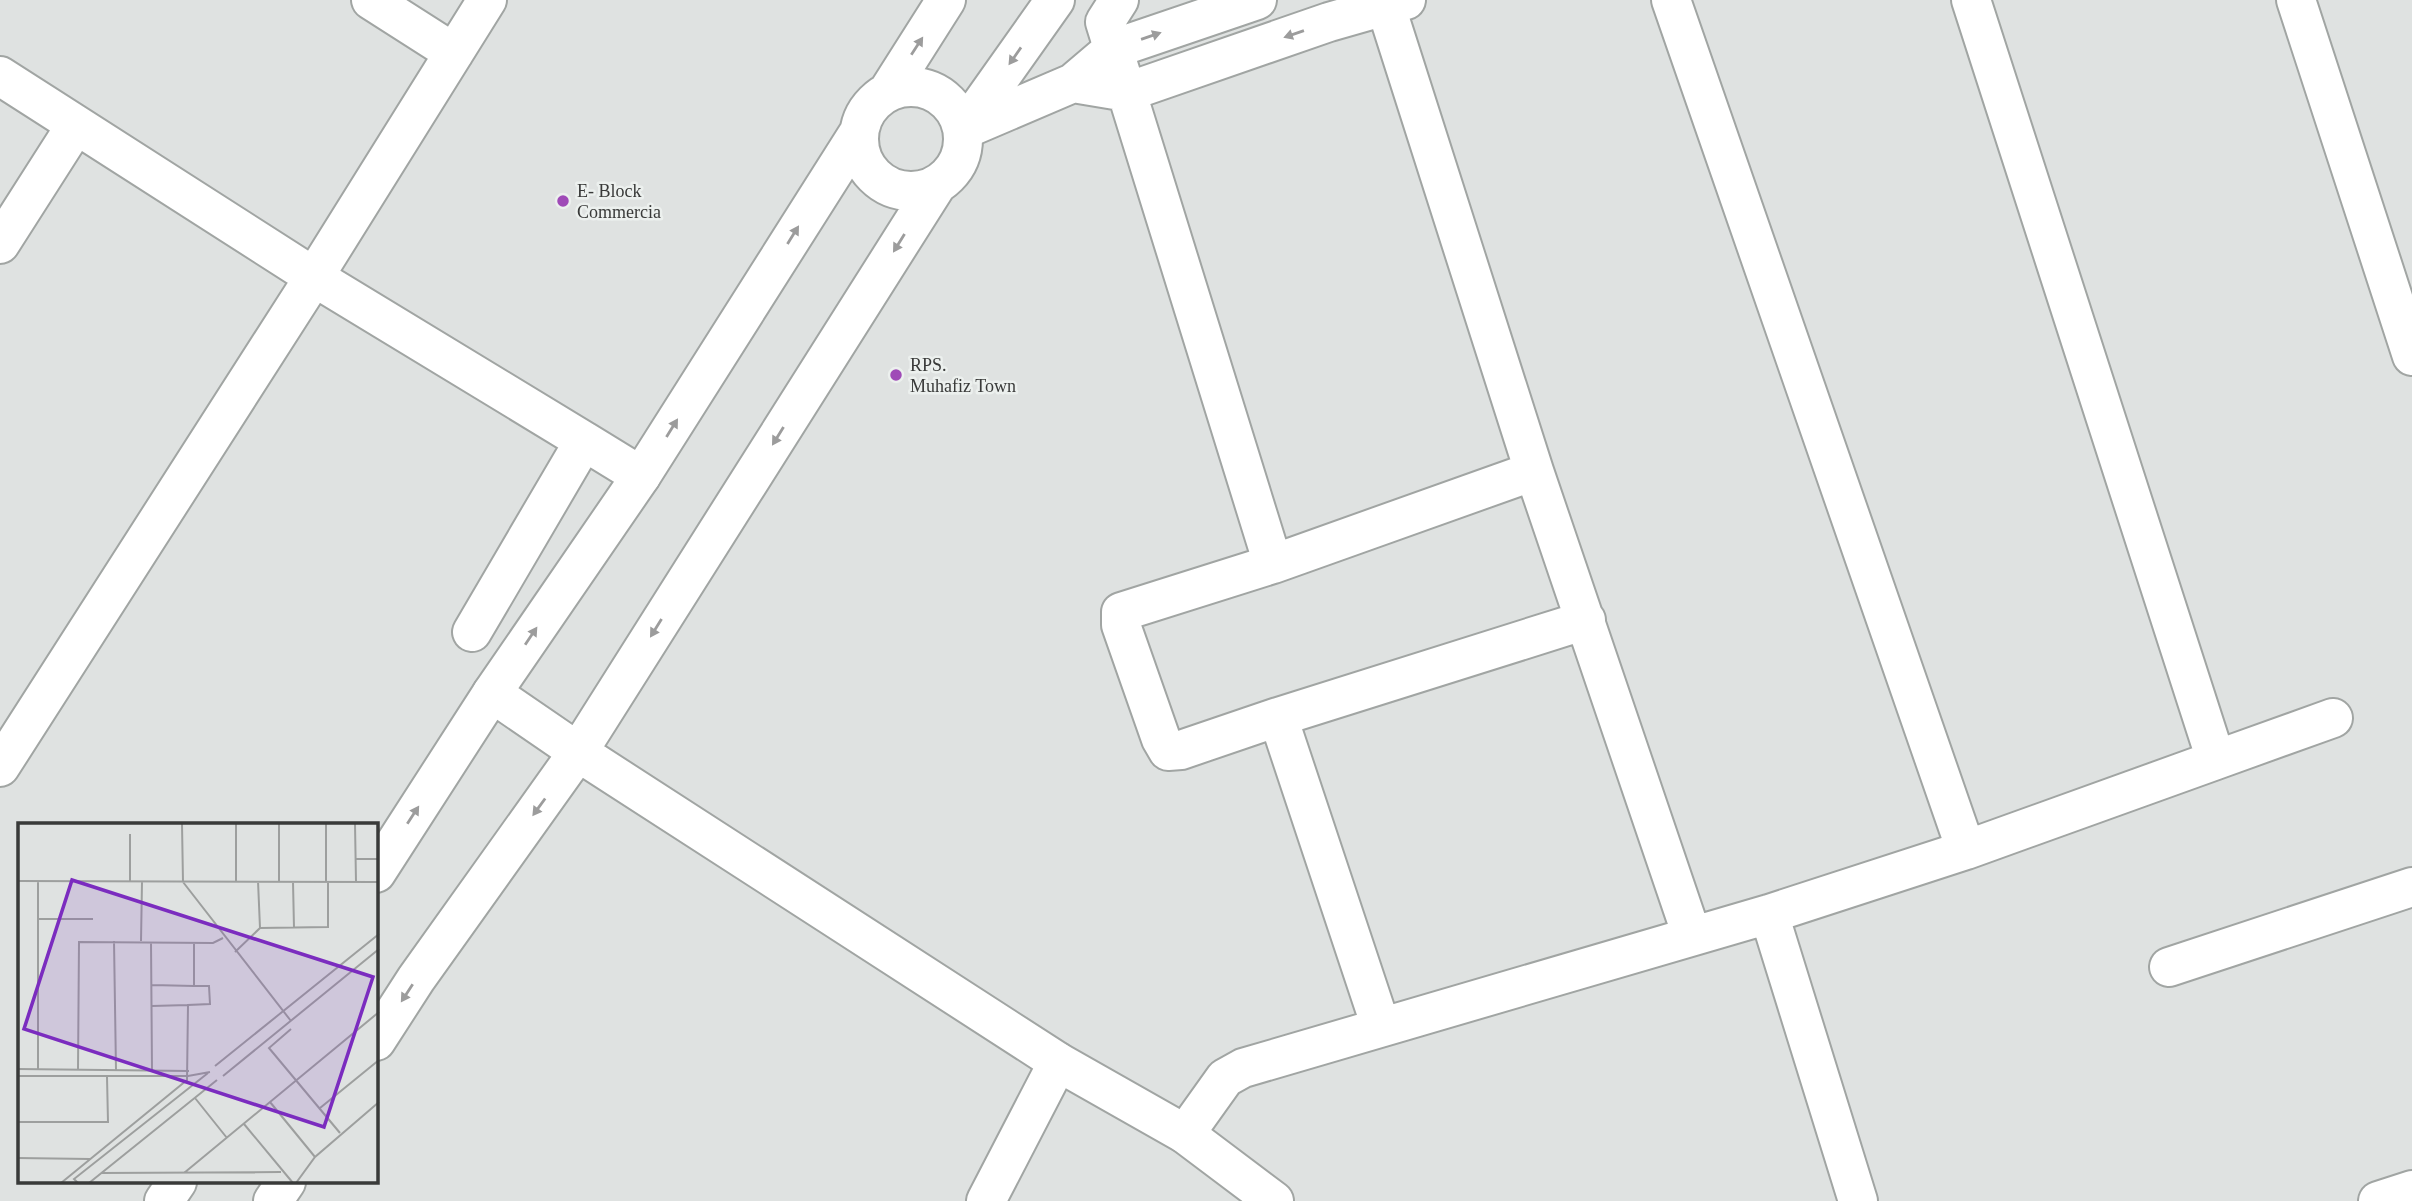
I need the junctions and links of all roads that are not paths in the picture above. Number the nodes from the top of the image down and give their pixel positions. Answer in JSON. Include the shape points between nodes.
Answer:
{"nodes":[{"id":1,"x":371,"y":0,"type":"edge"},
{"id":2,"x":487,"y":0,"type":"edge"},
{"id":3,"x":946,"y":0,"type":"edge"},
{"id":4,"x":1055,"y":0,"type":"edge"},
{"id":5,"x":1119,"y":0,"type":"edge"},
{"id":6,"x":1257,"y":0,"type":"edge"},
{"id":7,"x":1671,"y":0,"type":"edge"},
{"id":8,"x":1971,"y":0,"type":"edge"},
{"id":9,"x":2297,"y":0,"type":"edge"},
{"id":10,"x":1396,"y":3,"type":"edge"},
{"id":11,"x":1326,"y":11,"type":"edge"},
{"id":12,"x":1113,"y":49,"type":"junction"},
{"id":13,"x":454,"y":53,"type":"junction"},
{"id":14,"x":0,"y":76,"type":"edge"},
{"id":15,"x":1073,"y":83,"type":"junction"},
{"id":16,"x":1127,"y":92,"type":"junction"},
{"id":17,"x":887,"y":93,"type":"junction"},
{"id":18,"x":76,"y":125,"type":"junction"},
{"id":19,"x":963,"y":130,"type":"junction"},
{"id":20,"x":859,"y":132,"type":"junction"},
{"id":21,"x":936,"y":186,"type":"junction"},
{"id":22,"x":0,"y":244,"type":"edge"},
{"id":23,"x":314,"y":277,"type":"junction"},
{"id":24,"x":2412,"y":356,"type":"edge"},
{"id":25,"x":584,"y":441,"type":"junction"},
{"id":26,"x":1534,"y":471,"type":"junction"},
{"id":27,"x":640,"y":477,"type":"junction"},
{"id":28,"x":1273,"y":564,"type":"junction"},
{"id":29,"x":1586,"y":620,"type":"junction"},
{"id":30,"x":472,"y":632,"type":"dead end"},
{"id":31,"x":492,"y":693,"type":"junction"},
{"id":32,"x":1278,"y":717,"type":"junction"},
{"id":33,"x":2333,"y":718,"type":"dead end"},
{"id":34,"x":578,"y":752,"type":"junction"},
{"id":35,"x":2216,"y":760,"type":"junction"},
{"id":36,"x":0,"y":767,"type":"edge"},
{"id":37,"x":1966,"y":850,"type":"junction"},
{"id":38,"x":378,"y":870,"type":"edge"},
{"id":39,"x":2412,"y":887,"type":"edge"},
{"id":40,"x":1769,"y":914,"type":"junction"},
{"id":41,"x":1692,"y":936,"type":"junction"},
{"id":42,"x":2169,"y":967,"type":"dead end"},
{"id":43,"x":1381,"y":1027,"type":"junction"},
{"id":44,"x":378,"y":1038,"type":"edge"},
{"id":45,"x":1058,"y":1062,"type":"junction"},
{"id":46,"x":1185,"y":1134,"type":"junction"},
{"id":47,"x":176,"y":1184,"type":"edge"},
{"id":48,"x":285,"y":1184,"type":"edge"},
{"id":49,"x":2412,"y":1190,"type":"edge"},
{"id":50,"x":164,"y":1201,"type":"edge"},
{"id":51,"x":273,"y":1201,"type":"edge"},
{"id":52,"x":986,"y":1201,"type":"edge"},
{"id":53,"x":1274,"y":1201,"type":"edge"},
{"id":54,"x":1858,"y":1201,"type":"edge"},
{"id":55,"x":2378,"y":1201,"type":"edge"}],
"edges":[{"from":1,"to":13,"type":"street"},
{"from":2,"to":13,"type":"street"},
{"from":17,"to":3,"type":"street","one_way":true},
{"from":4,"to":19,"type":"street","one_way":true},
{"from":5,"to":12,"type":"street","via":[[1105,22]]},
{"from":12,"to":6,"type":"street","one_way":true},
{"from":7,"to":37,"type":"street"},
{"from":8,"to":35,"type":"street"},
{"from":9,"to":24,"type":"street"},
{"from":10,"to":11,"type":"street"},
{"from":10,"to":26,"type":"street"},
{"from":11,"to":16,"type":"street","one_way":true},
{"from":12,"to":15,"type":"street"},
{"from":12,"to":16,"type":"street"},
{"from":13,"to":23,"type":"street"},
{"from":14,"to":18,"type":"street"},
{"from":15,"to":16,"type":"street"},
{"from":15,"to":19,"type":"street"},
{"from":16,"to":28,"type":"street"},
{"from":17,"to":19,"type":"street","via":[[919,87],[934,92],[958,114]]},
{"from":17,"to":20,"type":"street","via":[[864,116]]},
{"from":18,"to":22,"type":"street"},
{"from":18,"to":23,"type":"street"},
{"from":19,"to":21,"type":"street","via":[[958,162]]},
{"from":20,"to":21,"type":"street","via":[[864,163],[874,177],[903,191]]},
{"from":27,"to":20,"type":"street","one_way":true},
{"from":21,"to":34,"type":"street","one_way":true},
{"from":23,"to":25,"type":"street"},
{"from":23,"to":36,"type":"street"},
{"from":25,"to":27,"type":"street"},
{"from":25,"to":30,"type":"street"},
{"from":26,"to":28,"type":"street"},
{"from":26,"to":29,"type":"street"},
{"from":31,"to":27,"type":"street","one_way":true},
{"from":28,"to":32,"type":"street","via":[[1121,611],[1121,625],[1168,751]]},
{"from":29,"to":32,"type":"street"},
{"from":29,"to":41,"type":"street"},
{"from":31,"to":34,"type":"street"},
{"from":38,"to":31,"type":"street","one_way":true},
{"from":32,"to":43,"type":"street"},
{"from":33,"to":35,"type":"street"},
{"from":34,"to":44,"type":"street","one_way":true},
{"from":34,"to":45,"type":"street"},
{"from":35,"to":37,"type":"street"},
{"from":37,"to":40,"type":"street"},
{"from":39,"to":42,"type":"street"},
{"from":40,"to":41,"type":"street"},
{"from":40,"to":54,"type":"street"},
{"from":41,"to":43,"type":"street"},
{"from":43,"to":46,"type":"street","via":[[1243,1068],[1225,1078]]},
{"from":45,"to":46,"type":"street"},
{"from":45,"to":52,"type":"street"},
{"from":46,"to":53,"type":"street"},
{"from":47,"to":50,"type":"street"},
{"from":48,"to":51,"type":"street"},
{"from":49,"to":55,"type":"street"}]}
